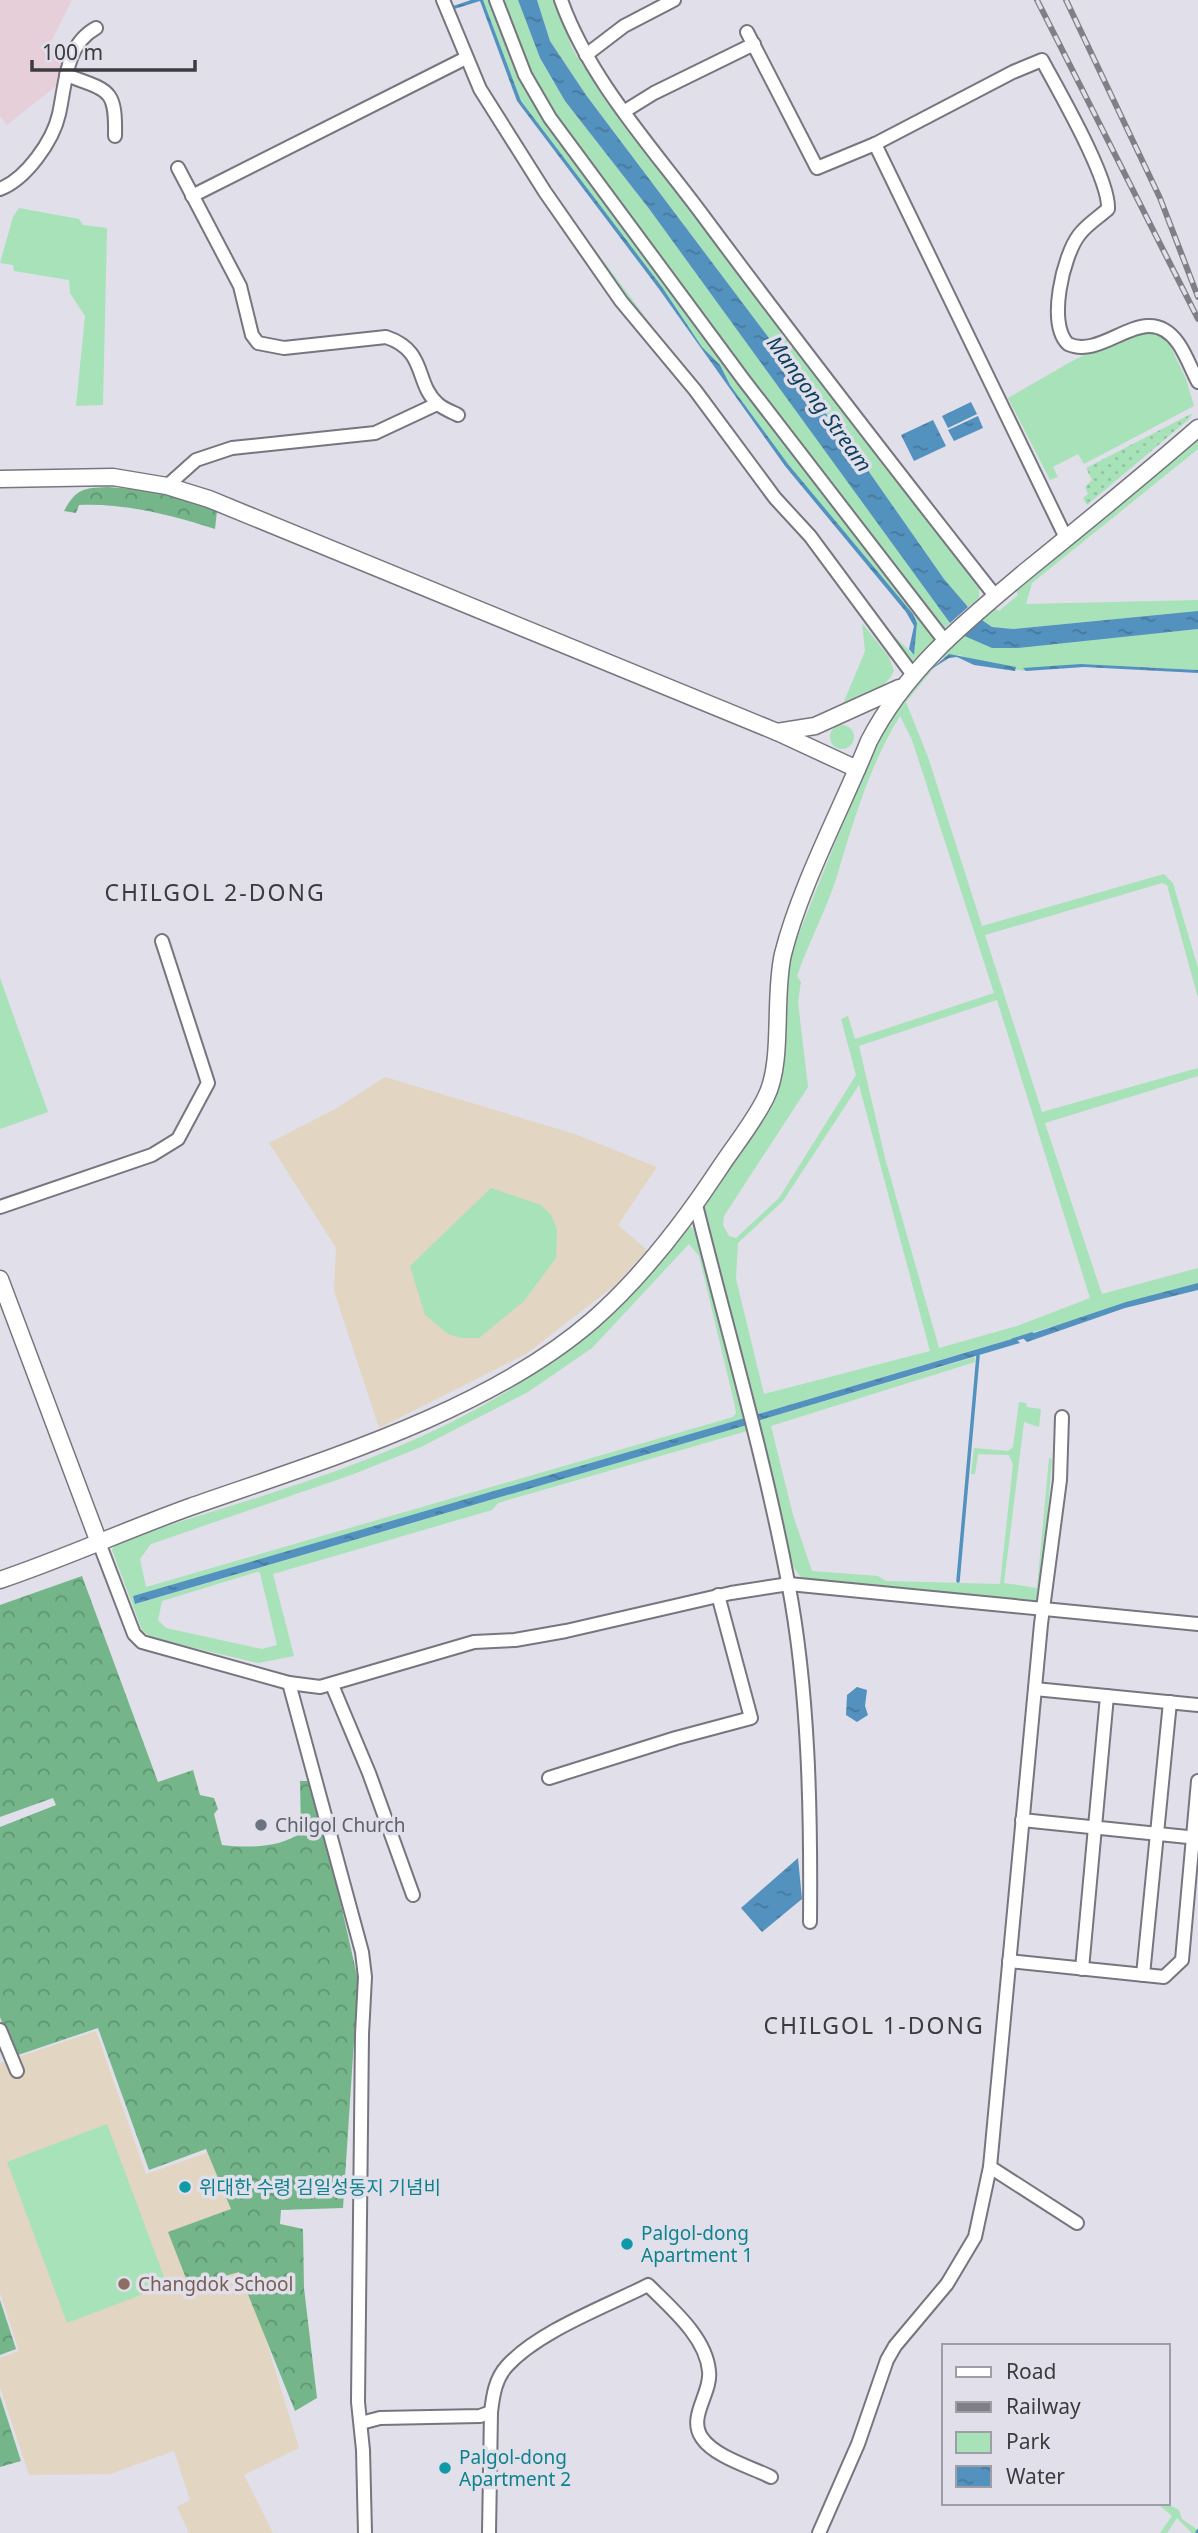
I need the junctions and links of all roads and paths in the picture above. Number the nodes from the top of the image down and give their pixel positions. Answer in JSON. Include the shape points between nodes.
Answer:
{"nodes":[{"id":1,"x":443,"y":0,"type":"edge"},
{"id":2,"x":496,"y":0,"type":"edge"},
{"id":3,"x":561,"y":0,"type":"edge"},
{"id":4,"x":674,"y":0,"type":"edge"},
{"id":5,"x":96,"y":28,"type":"dead end"},
{"id":6,"x":747,"y":32,"type":"dead end"},
{"id":7,"x":754,"y":44,"type":"junction"},
{"id":8,"x":586,"y":55,"type":"junction"},
{"id":9,"x":466,"y":58,"type":"junction"},
{"id":10,"x":66,"y":75,"type":"junction"},
{"id":11,"x":625,"y":111,"type":"junction"},
{"id":12,"x":115,"y":136,"type":"dead end"},
{"id":13,"x":875,"y":144,"type":"junction"},
{"id":14,"x":178,"y":168,"type":"dead end"},
{"id":15,"x":0,"y":189,"type":"edge"},
{"id":16,"x":192,"y":195,"type":"junction"},
{"id":17,"x":1198,"y":382,"type":"edge"},
{"id":18,"x":437,"y":404,"type":"junction"},
{"id":19,"x":458,"y":415,"type":"dead end"},
{"id":20,"x":1198,"y":428,"type":"edge"},
{"id":21,"x":0,"y":479,"type":"edge"},
{"id":22,"x":167,"y":486,"type":"junction"},
{"id":23,"x":1066,"y":538,"type":"junction"},
{"id":24,"x":991,"y":600,"type":"junction"},
{"id":25,"x":945,"y":638,"type":"junction"},
{"id":26,"x":912,"y":675,"type":"junction"},
{"id":27,"x":901,"y":687,"type":"junction"},
{"id":28,"x":777,"y":732,"type":"junction"},
{"id":29,"x":857,"y":769,"type":"junction"},
{"id":30,"x":162,"y":941,"type":"dead end"},
{"id":31,"x":696,"y":1205,"type":"junction"},
{"id":32,"x":0,"y":1207,"type":"edge"},
{"id":33,"x":0,"y":1279,"type":"edge"},
{"id":34,"x":1062,"y":1417,"type":"dead end"},
{"id":35,"x":98,"y":1540,"type":"junction"},
{"id":36,"x":0,"y":1580,"type":"edge"},
{"id":37,"x":789,"y":1584,"type":"junction"},
{"id":38,"x":718,"y":1595,"type":"junction"},
{"id":39,"x":1043,"y":1609,"type":"junction"},
{"id":40,"x":1198,"y":1624,"type":"edge"},
{"id":41,"x":289,"y":1683,"type":"junction"},
{"id":42,"x":332,"y":1685,"type":"junction"},
{"id":43,"x":1035,"y":1689,"type":"junction"},
{"id":44,"x":1107,"y":1696,"type":"junction"},
{"id":45,"x":1170,"y":1702,"type":"junction"},
{"id":46,"x":1198,"y":1705,"type":"edge"},
{"id":47,"x":549,"y":1779,"type":"dead end"},
{"id":48,"x":1198,"y":1781,"type":"edge"},
{"id":49,"x":1023,"y":1820,"type":"junction"},
{"id":50,"x":1094,"y":1828,"type":"junction"},
{"id":51,"x":1155,"y":1834,"type":"junction"},
{"id":52,"x":1195,"y":1838,"type":"edge"},
{"id":53,"x":413,"y":1895,"type":"dead end"},
{"id":54,"x":810,"y":1922,"type":"dead end"},
{"id":55,"x":1009,"y":1961,"type":"junction"},
{"id":56,"x":1082,"y":1969,"type":"junction"},
{"id":57,"x":1143,"y":1975,"type":"junction"},
{"id":58,"x":0,"y":2029,"type":"edge"},
{"id":59,"x":17,"y":2071,"type":"dead end"},
{"id":60,"x":990,"y":2167,"type":"junction"},
{"id":61,"x":1077,"y":2223,"type":"dead end"},
{"id":62,"x":491,"y":2412,"type":"junction"},
{"id":63,"x":361,"y":2423,"type":"junction"},
{"id":64,"x":771,"y":2477,"type":"dead end"},
{"id":65,"x":365,"y":2533,"type":"edge"},
{"id":66,"x":489,"y":2533,"type":"edge"},
{"id":67,"x":819,"y":2533,"type":"edge"}],
"edges":[{"from":1,"to":9,"type":"street"},
{"from":2,"to":25,"type":"street","via":[[525,75],[550,118],[743,379]]},
{"from":3,"to":8,"type":"street"},
{"from":4,"to":8,"type":"street","via":[[624,26]]},
{"from":5,"to":10,"type":"street","via":[[80,40]]},
{"from":6,"to":7,"type":"street"},
{"from":7,"to":11,"type":"street"},
{"from":7,"to":13,"type":"street","via":[[817,168]]},
{"from":8,"to":11,"type":"street"},
{"from":9,"to":16,"type":"street"},
{"from":9,"to":26,"type":"street","via":[[497,119],[621,301],[810,536]]},
{"from":10,"to":12,"type":"street","via":[[111,96],[116,106]]},
{"from":10,"to":15,"type":"street","via":[[59,117],[47,140],[25,172]]},
{"from":11,"to":24,"type":"street"},
{"from":13,"to":17,"type":"street","via":[[1042,60],[1108,201],[1108,209],[1080,233],[1068,253],[1059,332],[1068,344],[1090,349],[1132,328],[1158,327],[1178,343]]},
{"from":13,"to":23,"type":"street"},
{"from":14,"to":16,"type":"street"},
{"from":16,"to":18,"type":"street","via":[[240,286],[252,335],[258,342],[284,348],[386,337],[401,342],[414,356]]},
{"from":18,"to":19,"type":"street"},
{"from":18,"to":22,"type":"street","via":[[375,433],[232,449],[195,460]]},
{"from":20,"to":23,"type":"street"},
{"from":21,"to":22,"type":"street","via":[[113,477]]},
{"from":22,"to":28,"type":"street","via":[[209,499]]},
{"from":23,"to":24,"type":"street"},
{"from":24,"to":25,"type":"street"},
{"from":25,"to":26,"type":"street"},
{"from":26,"to":27,"type":"street"},
{"from":27,"to":28,"type":"street","via":[[816,726]]},
{"from":27,"to":29,"type":"street"},
{"from":28,"to":29,"type":"street"},
{"from":29,"to":31,"type":"street","via":[[786,943],[777,982],[774,1066],[767,1096]]},
{"from":30,"to":32,"type":"street","via":[[208,1083],[189,1122],[178,1139],[152,1155]]},
{"from":31,"to":35,"type":"street","via":[[608,1306],[563,1344],[501,1382],[373,1443]]},
{"from":31,"to":37,"type":"street"},
{"from":33,"to":35,"type":"street"},
{"from":34,"to":39,"type":"street","via":[[1060,1480]]},
{"from":35,"to":36,"type":"street","via":[[63,1559]]},
{"from":35,"to":41,"type":"street","via":[[134,1634],[142,1642]]},
{"from":37,"to":38,"type":"street"},
{"from":37,"to":39,"type":"street"},
{"from":37,"to":54,"type":"street","via":[[805,1725]]},
{"from":38,"to":42,"type":"street","via":[[566,1631],[474,1642]]},
{"from":38,"to":47,"type":"street","via":[[751,1718]]},
{"from":39,"to":40,"type":"street"},
{"from":39,"to":43,"type":"street"},
{"from":41,"to":42,"type":"street"},
{"from":41,"to":63,"type":"street","via":[[365,1977]]},
{"from":42,"to":53,"type":"street"},
{"from":43,"to":44,"type":"street"},
{"from":43,"to":49,"type":"street"},
{"from":44,"to":45,"type":"street"},
{"from":44,"to":50,"type":"street"},
{"from":45,"to":46,"type":"street"},
{"from":45,"to":51,"type":"street"},
{"from":48,"to":52,"type":"street"},
{"from":49,"to":50,"type":"street"},
{"from":49,"to":55,"type":"street"},
{"from":50,"to":51,"type":"street"},
{"from":50,"to":56,"type":"street"},
{"from":51,"to":52,"type":"street"},
{"from":51,"to":57,"type":"street"},
{"from":52,"to":57,"type":"street","via":[[1182,1961],[1164,1977]]},
{"from":55,"to":56,"type":"street"},
{"from":55,"to":60,"type":"street"},
{"from":56,"to":57,"type":"street"},
{"from":58,"to":59,"type":"street"},
{"from":60,"to":61,"type":"street"},
{"from":60,"to":67,"type":"street","via":[[975,2238],[947,2284],[887,2360],[859,2444]]},
{"from":62,"to":63,"type":"street"},
{"from":62,"to":64,"type":"street","via":[[495,2387],[506,2367],[527,2350],[648,2285],[672,2308],[706,2357],[710,2374],[699,2407],[698,2430],[703,2440]]},
{"from":62,"to":66,"type":"street"},
{"from":63,"to":65,"type":"street"}]}
